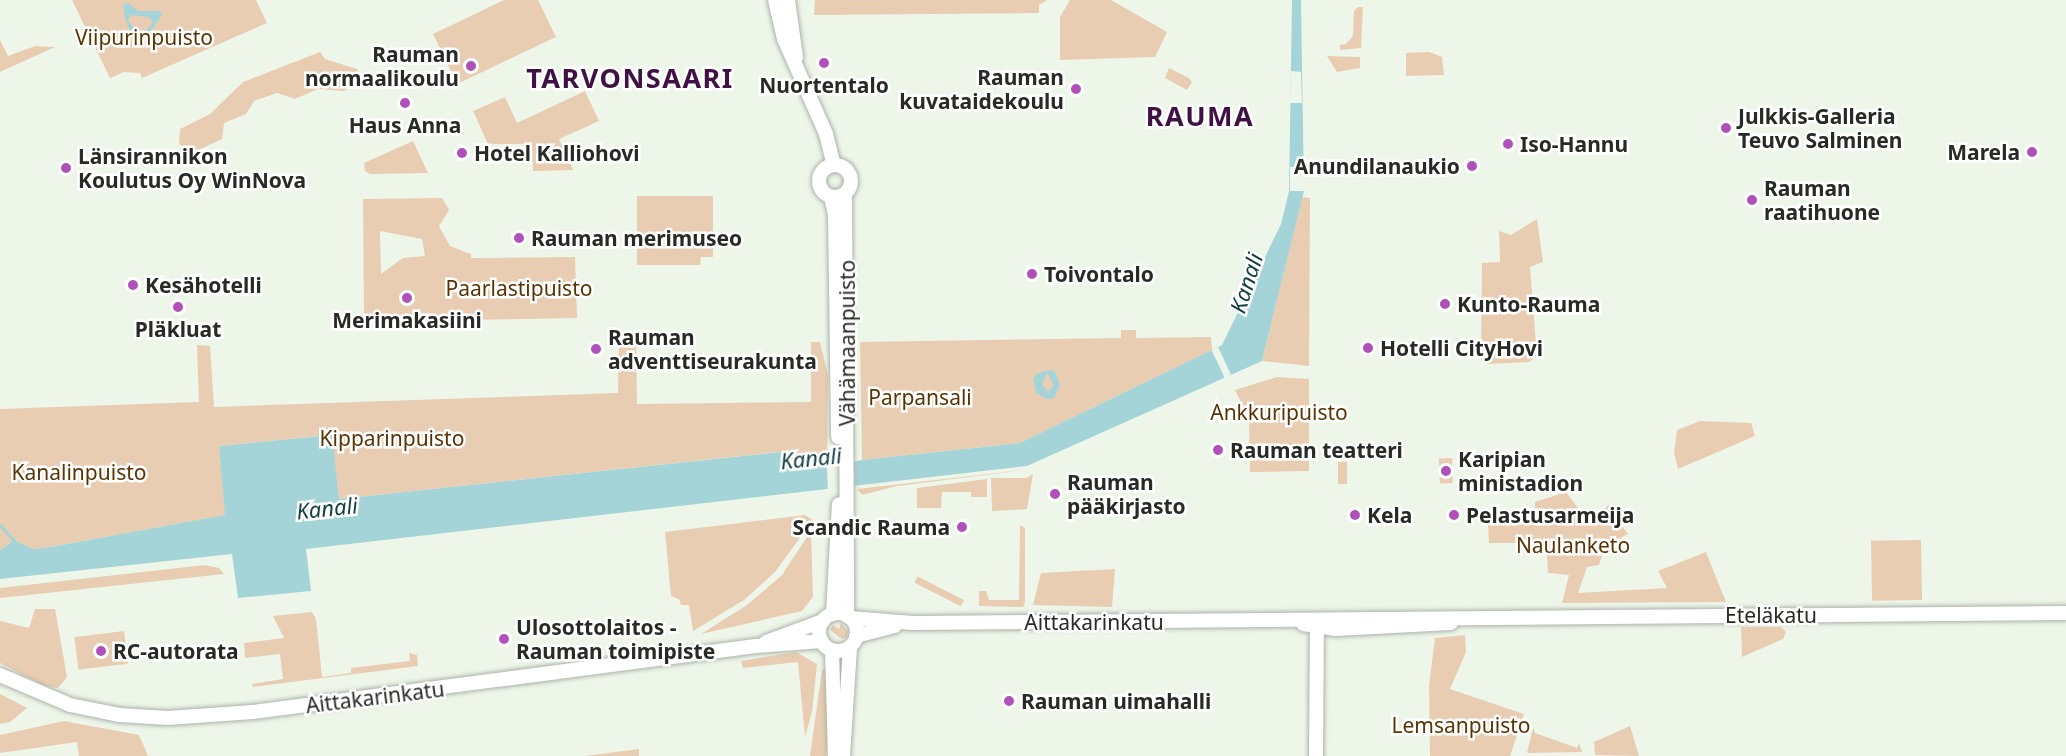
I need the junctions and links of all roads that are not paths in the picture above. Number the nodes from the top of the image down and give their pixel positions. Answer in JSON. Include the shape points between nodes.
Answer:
{"nodes":[{"id":1,"x":775,"y":0,"type":"edge"},
{"id":2,"x":788,"y":0,"type":"edge"},
{"id":3,"x":798,"y":0,"type":"edge"},
{"id":4,"x":795,"y":32,"type":"junction"},
{"id":5,"x":796,"y":65,"type":"junction"},
{"id":6,"x":834,"y":165,"type":"junction"},
{"id":7,"x":838,"y":195,"type":"junction"},
{"id":8,"x":2066,"y":613,"type":"edge"},
{"id":9,"x":838,"y":617,"type":"junction"},
{"id":10,"x":1317,"y":622,"type":"junction"},
{"id":11,"x":906,"y":623,"type":"junction"},
{"id":12,"x":853,"y":641,"type":"junction"},
{"id":13,"x":756,"y":646,"type":"junction"},
{"id":14,"x":827,"y":646,"type":"junction"},
{"id":15,"x":0,"y":675,"type":"edge"},
{"id":16,"x":835,"y":756,"type":"edge"},
{"id":17,"x":843,"y":756,"type":"edge"},
{"id":18,"x":1316,"y":756,"type":"edge"}],
"edges":[{"from":1,"to":5,"type":"main road","via":[[784,39]]},
{"from":2,"to":4,"type":"main road"},
{"from":3,"to":4,"type":"main road"},
{"from":4,"to":5,"type":"main road"},
{"from":5,"to":6,"type":"main road"},
{"from":6,"to":7,"type":"main road","via":[[850,175],[850,187]]},
{"from":6,"to":7,"type":"main road","via":[[823,170],[819,181],[822,191]]},
{"from":7,"to":9,"type":"main road","name":"Vähämaanpuisto","via":[[843,460]]},
{"from":8,"to":10,"type":"main road","name":"Eteläkatu"},
{"from":9,"to":11,"type":"main road","name":"Aittakarinkatu"},
{"from":9,"to":12,"type":"main road"},
{"from":9,"to":13,"type":"main road","name":"Aittakarinkatu"},
{"from":9,"to":14,"type":"main road","name":"Vähämaanpuisto"},
{"from":10,"to":11,"type":"main road","name":"Aittakarinkatu"},
{"from":10,"to":18,"type":"main road"},
{"from":11,"to":12,"type":"main road","name":"Aittakarinkatu"},
{"from":12,"to":14,"type":"main road","name":"Aittakarinkatu"},
{"from":12,"to":17,"type":"main road"},
{"from":13,"to":14,"type":"main road","name":"Aittakarinkatu"},
{"from":13,"to":15,"type":"main road","name":"Aittakarinkatu","via":[[486,684],[168,718],[119,716],[70,705]]},
{"from":14,"to":16,"type":"main road","name":"Vähämaanpuisto"}]}
